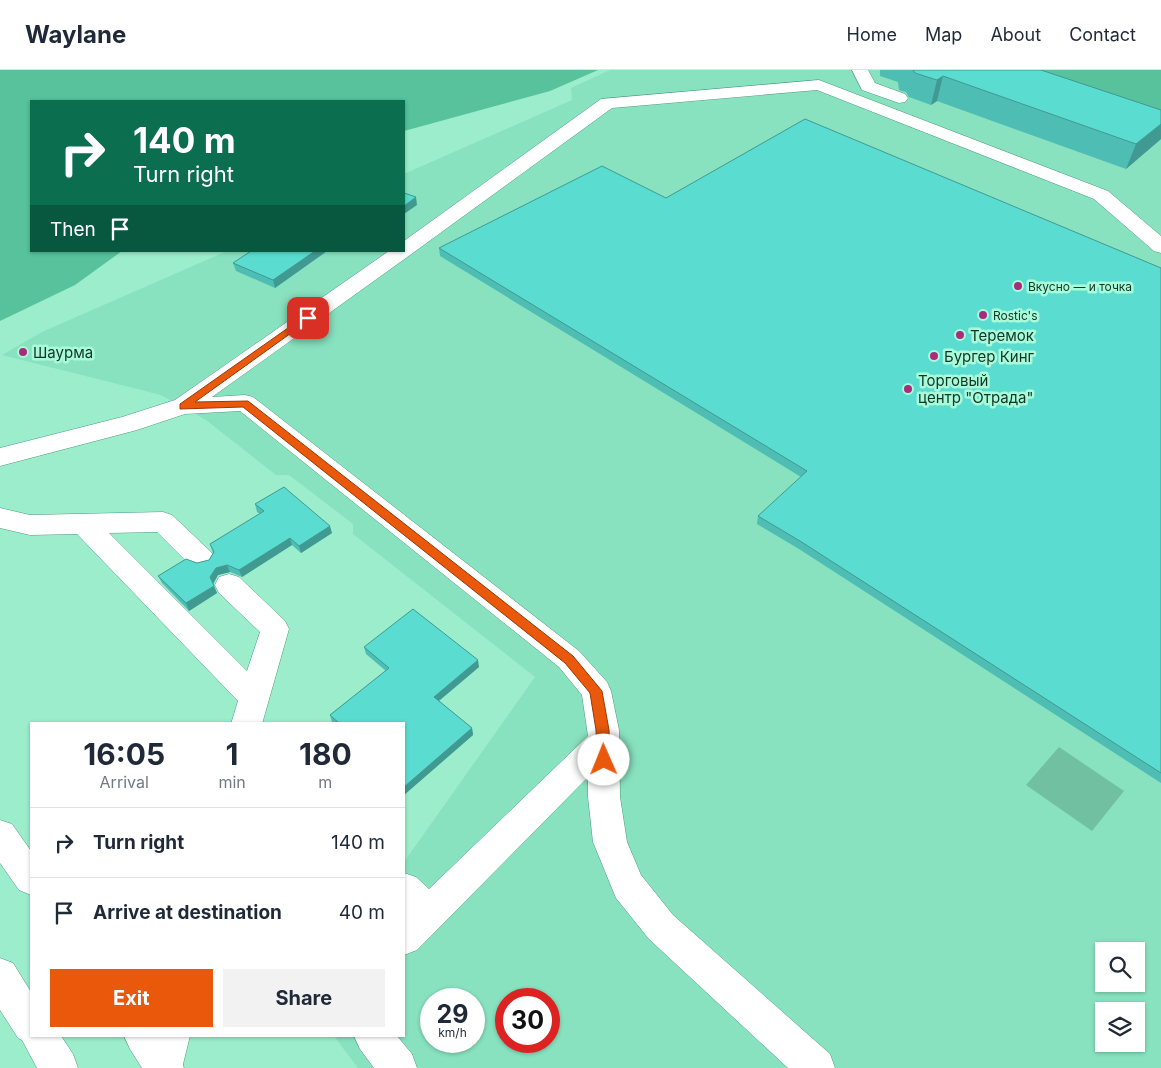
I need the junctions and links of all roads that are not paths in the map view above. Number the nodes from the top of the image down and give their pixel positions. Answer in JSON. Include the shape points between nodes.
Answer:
{"nodes":[{"id":1,"x":860,"y":70,"type":"edge"},
{"id":2,"x":819,"y":77,"type":"edge"},
{"id":3,"x":918,"y":105,"type":"dead end"},
{"id":4,"x":1161,"y":247,"type":"edge"},
{"id":5,"x":405,"y":250,"type":"edge"},
{"id":6,"x":402,"y":252,"type":"edge"},
{"id":7,"x":183,"y":406,"type":"junction"},
{"id":8,"x":0,"y":457,"type":"edge"},
{"id":9,"x":0,"y":518,"type":"edge"},
{"id":10,"x":83,"y":523,"type":"junction"},
{"id":11,"x":201,"y":559,"type":"dead end"},
{"id":12,"x":229,"y":585,"type":"dead end"},
{"id":13,"x":250,"y":711,"type":"edge"},
{"id":14,"x":603,"y":741,"type":"junction"},
{"id":15,"x":0,"y":836,"type":"edge"},
{"id":16,"x":30,"y":878,"type":"edge"},
{"id":17,"x":405,"y":889,"type":"edge"},
{"id":18,"x":429,"y":913,"type":"junction"},
{"id":19,"x":405,"y":937,"type":"edge"},
{"id":20,"x":0,"y":976,"type":"edge"},
{"id":21,"x":30,"y":1023,"type":"edge"},
{"id":22,"x":40,"y":1037,"type":"edge"},
{"id":23,"x":144,"y":1037,"type":"edge"},
{"id":24,"x":374,"y":1037,"type":"edge"},
{"id":25,"x":167,"y":1057,"type":"edge"},
{"id":26,"x":59,"y":1068,"type":"edge"},
{"id":27,"x":398,"y":1068,"type":"edge"},
{"id":28,"x":816,"y":1068,"type":"edge"}],
"edges":[{"from":1,"to":3,"type":"street","via":[[868,86]]},
{"from":2,"to":4,"type":"street","via":[[1101,194]]},
{"from":2,"to":5,"type":"street","via":[[607,103]]},
{"from":6,"to":7,"type":"street"},
{"from":7,"to":8,"type":"street","via":[[101,432]]},
{"from":7,"to":14,"type":"street","via":[[245,403],[569,659],[596,691]]},
{"from":9,"to":10,"type":"street","via":[[30,525]]},
{"from":10,"to":11,"type":"street","via":[[162,522]]},
{"from":10,"to":13,"type":"street"},
{"from":12,"to":13,"type":"street","via":[[275,629]]},
{"from":14,"to":18,"type":"street"},
{"from":14,"to":28,"type":"street","via":[[604,797],[610,842],[628,886],[661,927]]},
{"from":15,"to":16,"type":"street"},
{"from":17,"to":18,"type":"street"},
{"from":18,"to":19,"type":"street"},
{"from":20,"to":21,"type":"street"},
{"from":22,"to":26,"type":"street"},
{"from":23,"to":25,"type":"street"},
{"from":24,"to":27,"type":"street"}]}
